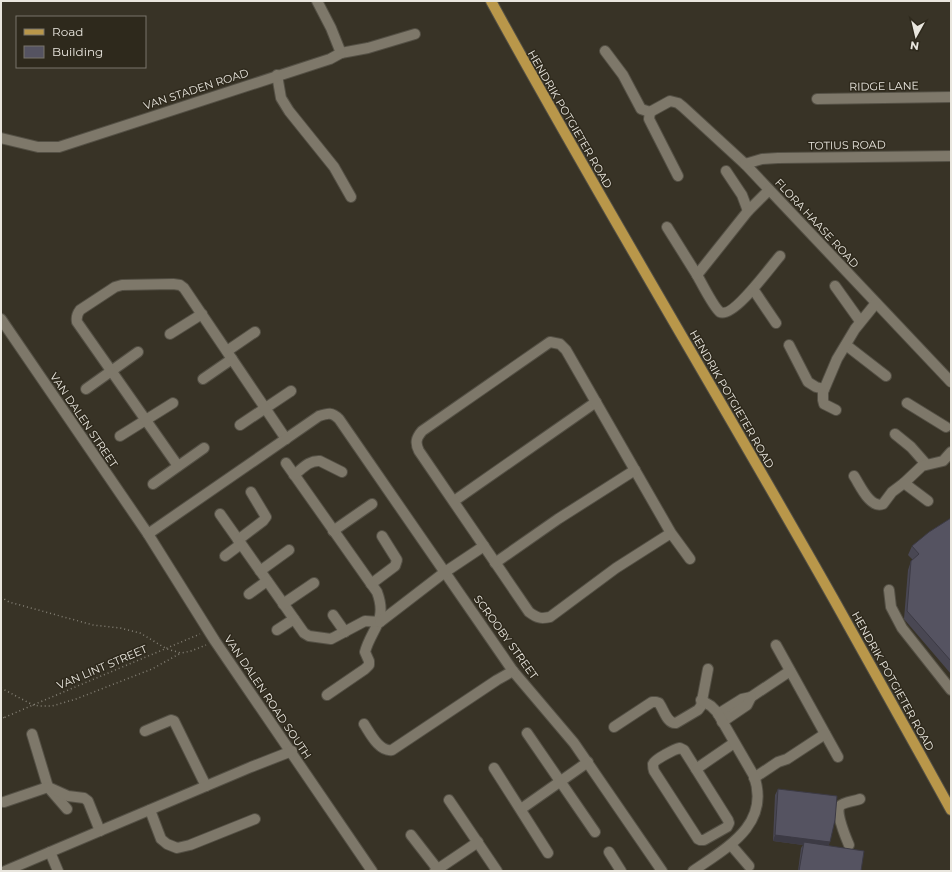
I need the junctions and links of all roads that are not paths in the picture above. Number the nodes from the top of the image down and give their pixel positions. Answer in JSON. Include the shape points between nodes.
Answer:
{"nodes":[{"id":1,"x":317,"y":1,"type":"edge"},
{"id":2,"x":491,"y":1,"type":"edge"},
{"id":3,"x":415,"y":34,"type":"dead end"},
{"id":4,"x":605,"y":51,"type":"dead end"},
{"id":5,"x":341,"y":53,"type":"junction"},
{"id":6,"x":277,"y":75,"type":"junction"},
{"id":7,"x":951,"y":96,"type":"edge"},
{"id":8,"x":817,"y":98,"type":"dead end"},
{"id":9,"x":653,"y":111,"type":"junction"},
{"id":10,"x":1,"y":138,"type":"edge"},
{"id":11,"x":951,"y":156,"type":"edge"},
{"id":12,"x":745,"y":164,"type":"junction"},
{"id":13,"x":726,"y":172,"type":"dead end"},
{"id":14,"x":678,"y":176,"type":"dead end"},
{"id":15,"x":770,"y":190,"type":"junction"},
{"id":16,"x":351,"y":197,"type":"dead end"},
{"id":17,"x":748,"y":211,"type":"junction"},
{"id":18,"x":668,"y":226,"type":"dead end"},
{"id":19,"x":780,"y":256,"type":"dead end"},
{"id":20,"x":697,"y":275,"type":"junction"},
{"id":21,"x":835,"y":286,"type":"dead end"},
{"id":22,"x":754,"y":288,"type":"junction"},
{"id":23,"x":876,"y":303,"type":"junction"},
{"id":24,"x":202,"y":314,"type":"junction"},
{"id":25,"x":1,"y":319,"type":"edge"},
{"id":26,"x":860,"y":321,"type":"junction"},
{"id":27,"x":776,"y":323,"type":"dead end"},
{"id":28,"x":255,"y":332,"type":"dead end"},
{"id":29,"x":170,"y":334,"type":"dead end"},
{"id":30,"x":789,"y":345,"type":"dead end"},
{"id":31,"x":846,"y":345,"type":"junction"},
{"id":32,"x":138,"y":352,"type":"dead end"},
{"id":33,"x":230,"y":355,"type":"junction"},
{"id":34,"x":112,"y":371,"type":"junction"},
{"id":35,"x":886,"y":376,"type":"dead end"},
{"id":36,"x":203,"y":379,"type":"dead end"},
{"id":37,"x":951,"y":382,"type":"edge"},
{"id":38,"x":86,"y":389,"type":"dead end"},
{"id":39,"x":824,"y":389,"type":"junction"},
{"id":40,"x":291,"y":391,"type":"dead end"},
{"id":41,"x":596,"y":402,"type":"junction"},
{"id":42,"x":173,"y":403,"type":"dead end"},
{"id":43,"x":907,"y":403,"type":"dead end"},
{"id":44,"x":265,"y":408,"type":"junction"},
{"id":45,"x":836,"y":410,"type":"dead end"},
{"id":46,"x":146,"y":420,"type":"junction"},
{"id":47,"x":240,"y":425,"type":"dead end"},
{"id":48,"x":949,"y":426,"type":"edge"},
{"id":49,"x":895,"y":434,"type":"dead end"},
{"id":50,"x":120,"y":436,"type":"dead end"},
{"id":51,"x":286,"y":439,"type":"junction"},
{"id":52,"x":204,"y":448,"type":"dead end"},
{"id":53,"x":951,"y":452,"type":"edge"},
{"id":54,"x":286,"y":463,"type":"dead end"},
{"id":55,"x":926,"y":464,"type":"junction"},
{"id":56,"x":178,"y":466,"type":"junction"},
{"id":57,"x":635,"y":470,"type":"junction"},
{"id":58,"x":342,"y":472,"type":"dead end"},
{"id":59,"x":294,"y":475,"type":"junction"},
{"id":60,"x":854,"y":476,"type":"dead end"},
{"id":61,"x":904,"y":483,"type":"junction"},
{"id":62,"x":153,"y":484,"type":"dead end"},
{"id":63,"x":251,"y":492,"type":"dead end"},
{"id":64,"x":454,"y":501,"type":"junction"},
{"id":65,"x":928,"y":501,"type":"dead end"},
{"id":66,"x":372,"y":504,"type":"dead end"},
{"id":67,"x":220,"y":514,"type":"dead end"},
{"id":68,"x":333,"y":531,"type":"junction"},
{"id":69,"x":671,"y":533,"type":"junction"},
{"id":70,"x":148,"y":534,"type":"junction"},
{"id":71,"x":382,"y":536,"type":"dead end"},
{"id":72,"x":240,"y":542,"type":"junction"},
{"id":73,"x":484,"y":546,"type":"junction"},
{"id":74,"x":289,"y":550,"type":"dead end"},
{"id":75,"x":225,"y":556,"type":"dead end"},
{"id":76,"x":690,"y":559,"type":"dead end"},
{"id":77,"x":495,"y":563,"type":"junction"},
{"id":78,"x":260,"y":571,"type":"junction"},
{"id":79,"x":445,"y":572,"type":"junction"},
{"id":80,"x":267,"y":581,"type":"junction"},
{"id":81,"x":314,"y":583,"type":"dead end"},
{"id":82,"x":371,"y":584,"type":"junction"},
{"id":83,"x":889,"y":590,"type":"dead end"},
{"id":84,"x":249,"y":594,"type":"dead end"},
{"id":85,"x":283,"y":604,"type":"junction"},
{"id":86,"x":333,"y":614,"type":"dead end"},
{"id":87,"x":294,"y":619,"type":"junction"},
{"id":88,"x":380,"y":622,"type":"junction"},
{"id":89,"x":277,"y":630,"type":"dead end"},
{"id":90,"x":344,"y":632,"type":"junction"},
{"id":91,"x":776,"y":645,"type":"dead end"},
{"id":92,"x":708,"y":668,"type":"dead end"},
{"id":93,"x":790,"y":670,"type":"junction"},
{"id":94,"x":513,"y":671,"type":"junction"},
{"id":95,"x":951,"y":690,"type":"edge"},
{"id":96,"x":327,"y":695,"type":"dead end"},
{"id":97,"x":701,"y":700,"type":"junction"},
{"id":98,"x":720,"y":718,"type":"junction"},
{"id":99,"x":364,"y":724,"type":"dead end"},
{"id":100,"x":614,"y":727,"type":"dead end"},
{"id":101,"x":145,"y":731,"type":"dead end"},
{"id":102,"x":527,"y":733,"type":"dead end"},
{"id":103,"x":32,"y":734,"type":"dead end"},
{"id":104,"x":825,"y":734,"type":"junction"},
{"id":105,"x":734,"y":743,"type":"junction"},
{"id":106,"x":292,"y":751,"type":"junction"},
{"id":107,"x":838,"y":757,"type":"dead end"},
{"id":108,"x":588,"y":762,"type":"junction"},
{"id":109,"x":494,"y":768,"type":"dead end"},
{"id":110,"x":696,"y":769,"type":"junction"},
{"id":111,"x":755,"y":781,"type":"junction"},
{"id":112,"x":560,"y":782,"type":"junction"},
{"id":113,"x":206,"y":786,"type":"junction"},
{"id":114,"x":48,"y":787,"type":"junction"},
{"id":115,"x":860,"y":799,"type":"dead end"},
{"id":116,"x":449,"y":800,"type":"dead end"},
{"id":117,"x":4,"y":802,"type":"dead end"},
{"id":118,"x":67,"y":809,"type":"dead end"},
{"id":119,"x":521,"y":809,"type":"junction"},
{"id":120,"x":150,"y":810,"type":"junction"},
{"id":121,"x":951,"y":810,"type":"edge"},
{"id":122,"x":255,"y":819,"type":"dead end"},
{"id":123,"x":100,"y":831,"type":"junction"},
{"id":124,"x":595,"y":832,"type":"dead end"},
{"id":125,"x":411,"y":835,"type":"dead end"},
{"id":126,"x":478,"y":842,"type":"junction"},
{"id":127,"x":731,"y":845,"type":"junction"},
{"id":128,"x":849,"y":845,"type":"dead end"},
{"id":129,"x":50,"y":852,"type":"junction"},
{"id":130,"x":609,"y":852,"type":"dead end"},
{"id":131,"x":548,"y":853,"type":"dead end"},
{"id":132,"x":750,"y":866,"type":"dead end"},
{"id":133,"x":437,"y":870,"type":"edge"},
{"id":134,"x":5,"y":871,"type":"edge"},
{"id":135,"x":58,"y":871,"type":"edge"},
{"id":136,"x":372,"y":871,"type":"edge"},
{"id":137,"x":497,"y":871,"type":"edge"},
{"id":138,"x":621,"y":871,"type":"edge"},
{"id":139,"x":662,"y":871,"type":"edge"},
{"id":140,"x":693,"y":871,"type":"edge"}],
"edges":[{"from":1,"to":5,"type":"street"},
{"from":2,"to":121,"type":"main road","name":"HENDRIK POTGIETER ROAD"},
{"from":3,"to":5,"type":"street","name":"VAN STADEN ROAD"},
{"from":4,"to":9,"type":"street","via":[[641,108]]},
{"from":5,"to":6,"type":"street","name":"VAN STADEN ROAD","via":[[330,59]]},
{"from":6,"to":10,"type":"street","name":"VAN STADEN ROAD","via":[[59,147],[38,147]]},
{"from":6,"to":16,"type":"street","via":[[281,98],[334,167]]},
{"from":7,"to":8,"type":"street","name":"RIDGE LANE"},
{"from":9,"to":12,"type":"street","name":"FLORA HAASE ROAD","via":[[670,101],[678,103]]},
{"from":9,"to":14,"type":"street","via":[[649,119]]},
{"from":11,"to":12,"type":"street","name":"TOTIUS ROAD","via":[[778,158]]},
{"from":12,"to":15,"type":"street","name":"FLORA HAASE ROAD"},
{"from":13,"to":17,"type":"street","via":[[742,196]]},
{"from":15,"to":17,"type":"street"},
{"from":15,"to":23,"type":"street","name":"FLORA HAASE ROAD"},
{"from":17,"to":20,"type":"street"},
{"from":18,"to":20,"type":"street"},
{"from":19,"to":22,"type":"street"},
{"from":20,"to":22,"type":"street","via":[[716,309],[723,313],[732,310]]},
{"from":21,"to":26,"type":"street"},
{"from":22,"to":27,"type":"street"},
{"from":23,"to":26,"type":"street"},
{"from":23,"to":37,"type":"street","name":"FLORA HAASE ROAD"},
{"from":24,"to":29,"type":"street"},
{"from":24,"to":33,"type":"street"},
{"from":24,"to":34,"type":"street","via":[[180,285],[115,287],[80,310],[76,318]]},
{"from":25,"to":70,"type":"street","name":"VAN DALEN STREET"},
{"from":26,"to":31,"type":"street"},
{"from":28,"to":33,"type":"street"},
{"from":30,"to":39,"type":"street","via":[[808,382]]},
{"from":31,"to":35,"type":"street"},
{"from":31,"to":39,"type":"street"},
{"from":32,"to":34,"type":"street"},
{"from":33,"to":36,"type":"street"},
{"from":33,"to":44,"type":"street"},
{"from":34,"to":38,"type":"street"},
{"from":34,"to":46,"type":"street"},
{"from":39,"to":45,"type":"street","via":[[824,404]]},
{"from":40,"to":44,"type":"street"},
{"from":41,"to":57,"type":"street"},
{"from":41,"to":64,"type":"street"},
{"from":41,"to":64,"type":"street","via":[[564,347],[550,342],[422,431],[416,445]]},
{"from":42,"to":46,"type":"street"},
{"from":43,"to":48,"type":"street"},
{"from":44,"to":47,"type":"street"},
{"from":44,"to":51,"type":"street"},
{"from":46,"to":50,"type":"street"},
{"from":46,"to":56,"type":"street"},
{"from":49,"to":55,"type":"street"},
{"from":51,"to":70,"type":"street"},
{"from":51,"to":79,"type":"street","name":"SCROOBY STREET","via":[[319,416],[334,414]]},
{"from":52,"to":56,"type":"street"},
{"from":53,"to":55,"type":"street","via":[[943,461]]},
{"from":54,"to":59,"type":"street"},
{"from":55,"to":61,"type":"street"},
{"from":56,"to":62,"type":"street"},
{"from":57,"to":69,"type":"street"},
{"from":57,"to":77,"type":"street"},
{"from":58,"to":59,"type":"street","via":[[316,461],[310,462]]},
{"from":59,"to":68,"type":"street"},
{"from":60,"to":61,"type":"street","via":[[870,500],[879,505]]},
{"from":61,"to":65,"type":"street"},
{"from":63,"to":72,"type":"street","via":[[266,517]]},
{"from":64,"to":73,"type":"street"},
{"from":66,"to":68,"type":"street"},
{"from":67,"to":72,"type":"street"},
{"from":68,"to":82,"type":"street"},
{"from":69,"to":76,"type":"street"},
{"from":69,"to":77,"type":"street","via":[[616,568],[550,617],[536,617],[529,612]]},
{"from":70,"to":106,"type":"street","name":"VAN DALEN ROAD SOUTH","via":[[215,641]]},
{"from":71,"to":82,"type":"street","via":[[397,562]]},
{"from":72,"to":75,"type":"street"},
{"from":72,"to":78,"type":"street"},
{"from":73,"to":77,"type":"street"},
{"from":73,"to":79,"type":"street"},
{"from":74,"to":78,"type":"street"},
{"from":78,"to":80,"type":"street"},
{"from":79,"to":88,"type":"street"},
{"from":79,"to":94,"type":"street","name":"SCROOBY STREET"},
{"from":80,"to":84,"type":"street"},
{"from":80,"to":85,"type":"street"},
{"from":81,"to":85,"type":"street"},
{"from":82,"to":88,"type":"street","via":[[380,603]]},
{"from":83,"to":95,"type":"street","via":[[891,607],[902,628]]},
{"from":85,"to":87,"type":"street"},
{"from":86,"to":90,"type":"street"},
{"from":87,"to":89,"type":"street"},
{"from":87,"to":90,"type":"street","via":[[309,636],[328,639]]},
{"from":88,"to":90,"type":"street","via":[[365,621]]},
{"from":88,"to":96,"type":"street","via":[[365,650],[368,667]]},
{"from":91,"to":93,"type":"street"},
{"from":92,"to":97,"type":"street"},
{"from":93,"to":98,"type":"street","via":[[751,697],[742,699]]},
{"from":93,"to":104,"type":"street"},
{"from":94,"to":99,"type":"street","via":[[392,750],[382,748]]},
{"from":94,"to":108,"type":"street","name":"SCROOBY STREET"},
{"from":97,"to":98,"type":"street","via":[[711,706]]},
{"from":97,"to":100,"type":"street","via":[[698,710],[674,724],[661,706],[652,702]]},
{"from":98,"to":105,"type":"street"},
{"from":101,"to":113,"type":"street","via":[[174,721]]},
{"from":102,"to":112,"type":"street"},
{"from":103,"to":114,"type":"street"},
{"from":104,"to":107,"type":"street"},
{"from":104,"to":111,"type":"street","via":[[787,759],[778,762]]},
{"from":105,"to":110,"type":"street"},
{"from":105,"to":111,"type":"street"},
{"from":106,"to":113,"type":"street"},
{"from":106,"to":136,"type":"street","name":"VAN DALEN ROAD SOUTH"},
{"from":108,"to":112,"type":"street"},
{"from":108,"to":139,"type":"street","name":"SCROOBY STREET"},
{"from":109,"to":119,"type":"street"},
{"from":110,"to":110,"type":"street","via":[[729,823],[727,827],[704,840],[698,838],[653,766],[655,762],[680,748]]},
{"from":111,"to":127,"type":"street","via":[[756,810],[746,830]]},
{"from":112,"to":119,"type":"street"},
{"from":112,"to":124,"type":"street"},
{"from":113,"to":120,"type":"street"},
{"from":114,"to":117,"type":"street"},
{"from":114,"to":118,"type":"street"},
{"from":114,"to":123,"type":"street","via":[[88,801]]},
{"from":115,"to":128,"type":"street","via":[[839,808],[838,814]]},
{"from":116,"to":126,"type":"street"},
{"from":119,"to":131,"type":"street"},
{"from":120,"to":122,"type":"street","via":[[161,839],[177,848]]},
{"from":120,"to":123,"type":"street"},
{"from":123,"to":129,"type":"street"},
{"from":125,"to":133,"type":"street"},
{"from":126,"to":133,"type":"street"},
{"from":126,"to":137,"type":"street"},
{"from":127,"to":132,"type":"street"},
{"from":127,"to":140,"type":"street"},
{"from":129,"to":134,"type":"street"},
{"from":129,"to":135,"type":"street"},
{"from":130,"to":138,"type":"street"}]}
